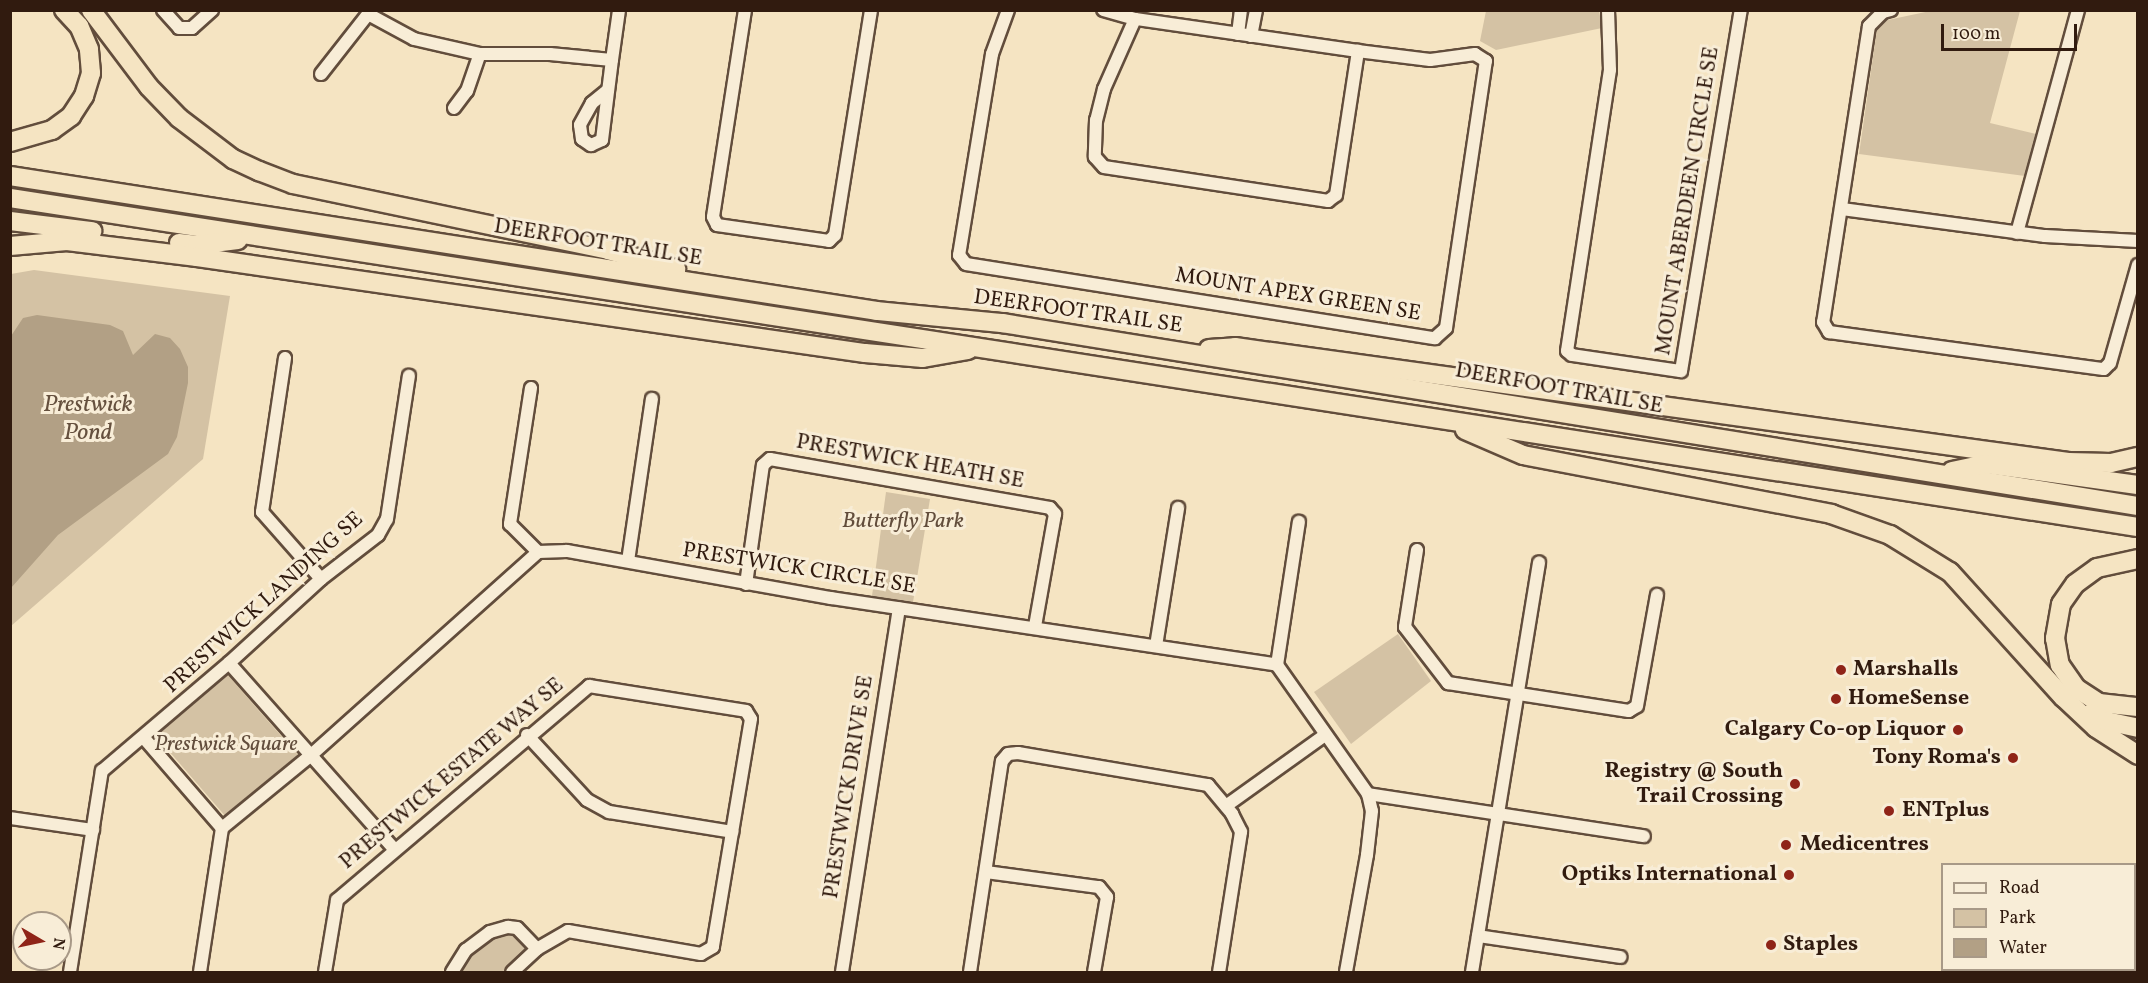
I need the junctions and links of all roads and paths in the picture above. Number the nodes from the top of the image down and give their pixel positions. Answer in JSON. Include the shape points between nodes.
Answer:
{"nodes":[{"id":1,"x":64,"y":10,"type":"edge"},
{"id":2,"x":91,"y":10,"type":"edge"},
{"id":3,"x":163,"y":10,"type":"edge"},
{"id":4,"x":212,"y":10,"type":"edge"},
{"id":5,"x":619,"y":10,"type":"edge"},
{"id":6,"x":745,"y":10,"type":"edge"},
{"id":7,"x":871,"y":10,"type":"edge"},
{"id":8,"x":1008,"y":10,"type":"edge"},
{"id":9,"x":1103,"y":10,"type":"edge"},
{"id":10,"x":1241,"y":10,"type":"edge"},
{"id":11,"x":1256,"y":10,"type":"edge"},
{"id":12,"x":1608,"y":10,"type":"edge"},
{"id":13,"x":1741,"y":10,"type":"edge"},
{"id":14,"x":1891,"y":10,"type":"edge"},
{"id":15,"x":2078,"y":10,"type":"edge"},
{"id":16,"x":369,"y":12,"type":"edge"},
{"id":17,"x":1135,"y":19,"type":"junction"},
{"id":18,"x":1238,"y":34,"type":"junction"},
{"id":19,"x":1251,"y":36,"type":"junction"},
{"id":20,"x":1358,"y":51,"type":"junction"},
{"id":21,"x":480,"y":54,"type":"junction"},
{"id":22,"x":612,"y":60,"type":"junction"},
{"id":23,"x":321,"y":74,"type":"dead end"},
{"id":24,"x":608,"y":90,"type":"dead end"},
{"id":25,"x":454,"y":108,"type":"dead end"},
{"id":26,"x":10,"y":142,"type":"edge"},
{"id":27,"x":10,"y":176,"type":"edge"},
{"id":28,"x":10,"y":198,"type":"edge"},
{"id":29,"x":1842,"y":209,"type":"junction"},
{"id":30,"x":10,"y":221,"type":"edge"},
{"id":31,"x":2018,"y":233,"type":"junction"},
{"id":32,"x":262,"y":238,"type":"junction"},
{"id":33,"x":2138,"y":241,"type":"edge"},
{"id":34,"x":10,"y":246,"type":"edge"},
{"id":35,"x":2138,"y":265,"type":"edge"},
{"id":36,"x":756,"y":292,"type":"junction"},
{"id":37,"x":976,"y":348,"type":"junction"},
{"id":38,"x":1181,"y":351,"type":"junction"},
{"id":39,"x":285,"y":358,"type":"dead end"},
{"id":40,"x":409,"y":376,"type":"dead end"},
{"id":41,"x":531,"y":388,"type":"dead end"},
{"id":42,"x":652,"y":399,"type":"dead end"},
{"id":43,"x":1438,"y":418,"type":"junction"},
{"id":44,"x":2138,"y":458,"type":"edge"},
{"id":45,"x":1942,"y":473,"type":"junction"},
{"id":46,"x":2138,"y":484,"type":"edge"},
{"id":47,"x":2138,"y":506,"type":"edge"},
{"id":48,"x":1178,"y":508,"type":"dead end"},
{"id":49,"x":1299,"y":522,"type":"dead end"},
{"id":50,"x":2138,"y":527,"type":"edge"},
{"id":51,"x":1417,"y":550,"type":"dead end"},
{"id":52,"x":538,"y":552,"type":"junction"},
{"id":53,"x":2138,"y":559,"type":"edge"},
{"id":54,"x":628,"y":561,"type":"junction"},
{"id":55,"x":1539,"y":562,"type":"dead end"},
{"id":56,"x":321,"y":579,"type":"junction"},
{"id":57,"x":746,"y":584,"type":"junction"},
{"id":58,"x":1657,"y":595,"type":"dead end"},
{"id":59,"x":898,"y":608,"type":"junction"},
{"id":60,"x":1035,"y":626,"type":"junction"},
{"id":61,"x":1156,"y":646,"type":"junction"},
{"id":62,"x":229,"y":663,"type":"junction"},
{"id":63,"x":1277,"y":665,"type":"junction"},
{"id":64,"x":1519,"y":694,"type":"junction"},
{"id":65,"x":2063,"y":697,"type":"junction"},
{"id":66,"x":2138,"y":707,"type":"edge"},
{"id":67,"x":2138,"y":728,"type":"edge"},
{"id":68,"x":527,"y":735,"type":"junction"},
{"id":69,"x":1325,"y":735,"type":"junction"},
{"id":70,"x":144,"y":738,"type":"junction"},
{"id":71,"x":2138,"y":755,"type":"edge"},
{"id":72,"x":310,"y":756,"type":"junction"},
{"id":73,"x":1368,"y":794,"type":"junction"},
{"id":74,"x":1226,"y":806,"type":"junction"},
{"id":75,"x":1498,"y":815,"type":"junction"},
{"id":76,"x":10,"y":818,"type":"edge"},
{"id":77,"x":222,"y":828,"type":"junction"},
{"id":78,"x":93,"y":830,"type":"junction"},
{"id":79,"x":732,"y":832,"type":"junction"},
{"id":80,"x":1644,"y":836,"type":"dead end"},
{"id":81,"x":393,"y":849,"type":"junction"},
{"id":82,"x":986,"y":872,"type":"junction"},
{"id":83,"x":1478,"y":936,"type":"junction"},
{"id":84,"x":537,"y":950,"type":"junction"},
{"id":85,"x":1620,"y":957,"type":"dead end"},
{"id":86,"x":70,"y":972,"type":"edge"},
{"id":87,"x":200,"y":972,"type":"edge"},
{"id":88,"x":325,"y":972,"type":"edge"},
{"id":89,"x":452,"y":972,"type":"edge"},
{"id":90,"x":512,"y":972,"type":"edge"},
{"id":91,"x":842,"y":972,"type":"edge"},
{"id":92,"x":970,"y":972,"type":"edge"},
{"id":93,"x":1094,"y":972,"type":"edge"},
{"id":94,"x":1219,"y":972,"type":"edge"},
{"id":95,"x":1346,"y":972,"type":"edge"},
{"id":96,"x":1472,"y":972,"type":"edge"}],
"edges":[{"from":1,"to":26,"type":"highway","via":[[79,26],[89,49],[91,73],[84,96],[71,116],[52,130]]},
{"from":2,"to":36,"type":"highway","via":[[149,87],[178,118],[233,159],[259,171],[293,184],[608,250]]},
{"from":3,"to":4,"type":"street","via":[[179,28],[192,28]]},
{"from":5,"to":22,"type":"street"},
{"from":6,"to":7,"type":"street","via":[[712,217],[717,225],[829,242],[835,235]]},
{"from":8,"to":20,"type":"street","name":"MOUNT APEX GREEN SE","via":[[992,54],[959,255],[966,264],[1435,338],[1446,328],[1486,62],[1475,54],[1430,60]]},
{"from":9,"to":17,"type":"street","name":"MOUNT APEX GREEN SE"},
{"from":10,"to":18,"type":"street"},
{"from":11,"to":19,"type":"street"},
{"from":12,"to":13,"type":"street","name":"MOUNT ABERDEEN CIRCLE SE","via":[[1610,70],[1567,351],[1572,355],[1681,371]]},
{"from":14,"to":29,"type":"street","via":[[1883,12],[1869,26]]},
{"from":15,"to":31,"type":"street"},
{"from":16,"to":21,"type":"street","via":[[414,39]]},
{"from":16,"to":23,"type":"street"},
{"from":17,"to":18,"type":"street","name":"MOUNT APEX GREEN SE"},
{"from":17,"to":20,"type":"street","via":[[1104,89],[1096,120],[1095,157],[1104,167],[1328,201],[1336,195]]},
{"from":18,"to":19,"type":"street","name":"MOUNT APEX GREEN SE"},
{"from":19,"to":20,"type":"street","name":"MOUNT APEX GREEN SE"},
{"from":21,"to":22,"type":"street","via":[[550,54]]},
{"from":21,"to":25,"type":"street","via":[[467,91]]},
{"from":22,"to":24,"type":"street"},
{"from":27,"to":36,"type":"highway","name":"DEERFOOT TRAIL SE"},
{"from":28,"to":32,"type":"highway","name":"DEERFOOT TRAIL SE"},
{"from":29,"to":31,"type":"street"},
{"from":29,"to":35,"type":"street","via":[[1823,322],[1829,332],[2104,369],[2110,363]]},
{"from":30,"to":32,"type":"highway","via":[[197,245]]},
{"from":31,"to":33,"type":"street"},
{"from":32,"to":37,"type":"highway","name":"DEERFOOT TRAIL SE"},
{"from":34,"to":37,"type":"highway","via":[[67,241],[197,257],[865,353],[923,358]]},
{"from":36,"to":38,"type":"highway","name":"DEERFOOT TRAIL SE"},
{"from":37,"to":43,"type":"highway","name":"DEERFOOT TRAIL SE"},
{"from":38,"to":44,"type":"highway","via":[[1235,347],[2068,462],[2111,463]]},
{"from":38,"to":45,"type":"highway","name":"DEERFOOT TRAIL SE","via":[[1615,425]]},
{"from":39,"to":56,"type":"street","via":[[262,512]]},
{"from":40,"to":56,"type":"street","name":"PRESTWICK LANDING SE","via":[[387,519],[378,535]]},
{"from":41,"to":52,"type":"street","via":[[510,524]]},
{"from":42,"to":54,"type":"street"},
{"from":43,"to":50,"type":"highway","name":"DEERFOOT TRAIL SE"},
{"from":43,"to":65,"type":"highway","via":[[1523,454],[1831,514],[1890,535],[1932,557],[1956,577]]},
{"from":45,"to":46,"type":"highway","via":[[1986,464]]},
{"from":45,"to":47,"type":"highway","name":"DEERFOOT TRAIL SE"},
{"from":48,"to":61,"type":"street"},
{"from":49,"to":63,"type":"street"},
{"from":51,"to":64,"type":"street","via":[[1405,627],[1438,675],[1448,683]]},
{"from":52,"to":54,"type":"street","name":"PRESTWICK CIRCLE SE","via":[[567,551]]},
{"from":52,"to":72,"type":"street"},
{"from":53,"to":66,"type":"highway","via":[[2097,568],[2075,584],[2061,604],[2055,638],[2060,665],[2076,688],[2099,703]]},
{"from":54,"to":57,"type":"street","name":"PRESTWICK CIRCLE SE"},
{"from":55,"to":64,"type":"street"},
{"from":56,"to":62,"type":"street","name":"PRESTWICK LANDING SE"},
{"from":57,"to":59,"type":"street","name":"PRESTWICK CIRCLE SE"},
{"from":57,"to":60,"type":"street","name":"PRESTWICK HEATH SE","via":[[763,465],[770,459],[1050,508],[1055,514]]},
{"from":58,"to":64,"type":"street","via":[[1637,706],[1629,711]]},
{"from":59,"to":60,"type":"street","name":"PRESTWICK CIRCLE SE"},
{"from":59,"to":91,"type":"street","name":"PRESTWICK DRIVE SE"},
{"from":60,"to":61,"type":"street","name":"PRESTWICK CIRCLE SE"},
{"from":61,"to":63,"type":"street","name":"PRESTWICK CIRCLE SE"},
{"from":62,"to":70,"type":"street","name":"PRESTWICK LANDING SE"},
{"from":62,"to":72,"type":"street"},
{"from":63,"to":69,"type":"street"},
{"from":64,"to":75,"type":"street"},
{"from":65,"to":67,"type":"highway","via":[[2106,722]]},
{"from":65,"to":71,"type":"highway","via":[[2096,728]]},
{"from":68,"to":79,"type":"street","via":[[587,800],[609,812]]},
{"from":68,"to":79,"type":"street","name":"PRESTWICK ESTATE WAY SE","via":[[589,686],[746,711],[752,719]]},
{"from":68,"to":81,"type":"street","name":"PRESTWICK ESTATE WAY SE"},
{"from":69,"to":73,"type":"street"},
{"from":69,"to":74,"type":"street"},
{"from":70,"to":77,"type":"street"},
{"from":70,"to":78,"type":"street","name":"PRESTWICK LANDING SE","via":[[102,771]]},
{"from":72,"to":77,"type":"street"},
{"from":72,"to":81,"type":"street"},
{"from":73,"to":75,"type":"street"},
{"from":73,"to":95,"type":"street","via":[[1372,811],[1368,844]]},
{"from":74,"to":82,"type":"street","via":[[1208,785],[1008,754],[1002,761]]},
{"from":74,"to":94,"type":"street","via":[[1241,832]]},
{"from":75,"to":80,"type":"street"},
{"from":75,"to":83,"type":"street"},
{"from":76,"to":78,"type":"street"},
{"from":77,"to":87,"type":"street"},
{"from":78,"to":86,"type":"street","name":"PRESTWICK LANDING SE"},
{"from":79,"to":84,"type":"street","name":"PRESTWICK ESTATE WAY SE","via":[[713,947],[701,954],[568,931]]},
{"from":81,"to":88,"type":"street","name":"PRESTWICK ESTATE WAY SE","via":[[337,900]]},
{"from":82,"to":92,"type":"street"},
{"from":82,"to":93,"type":"street","via":[[1099,887],[1107,897]]},
{"from":83,"to":85,"type":"street"},
{"from":83,"to":96,"type":"street"},
{"from":84,"to":89,"type":"street","via":[[517,928],[508,927],[490,933],[466,950]]},
{"from":84,"to":90,"type":"street","name":"PRESTWICK ESTATE WAY SE"}]}
